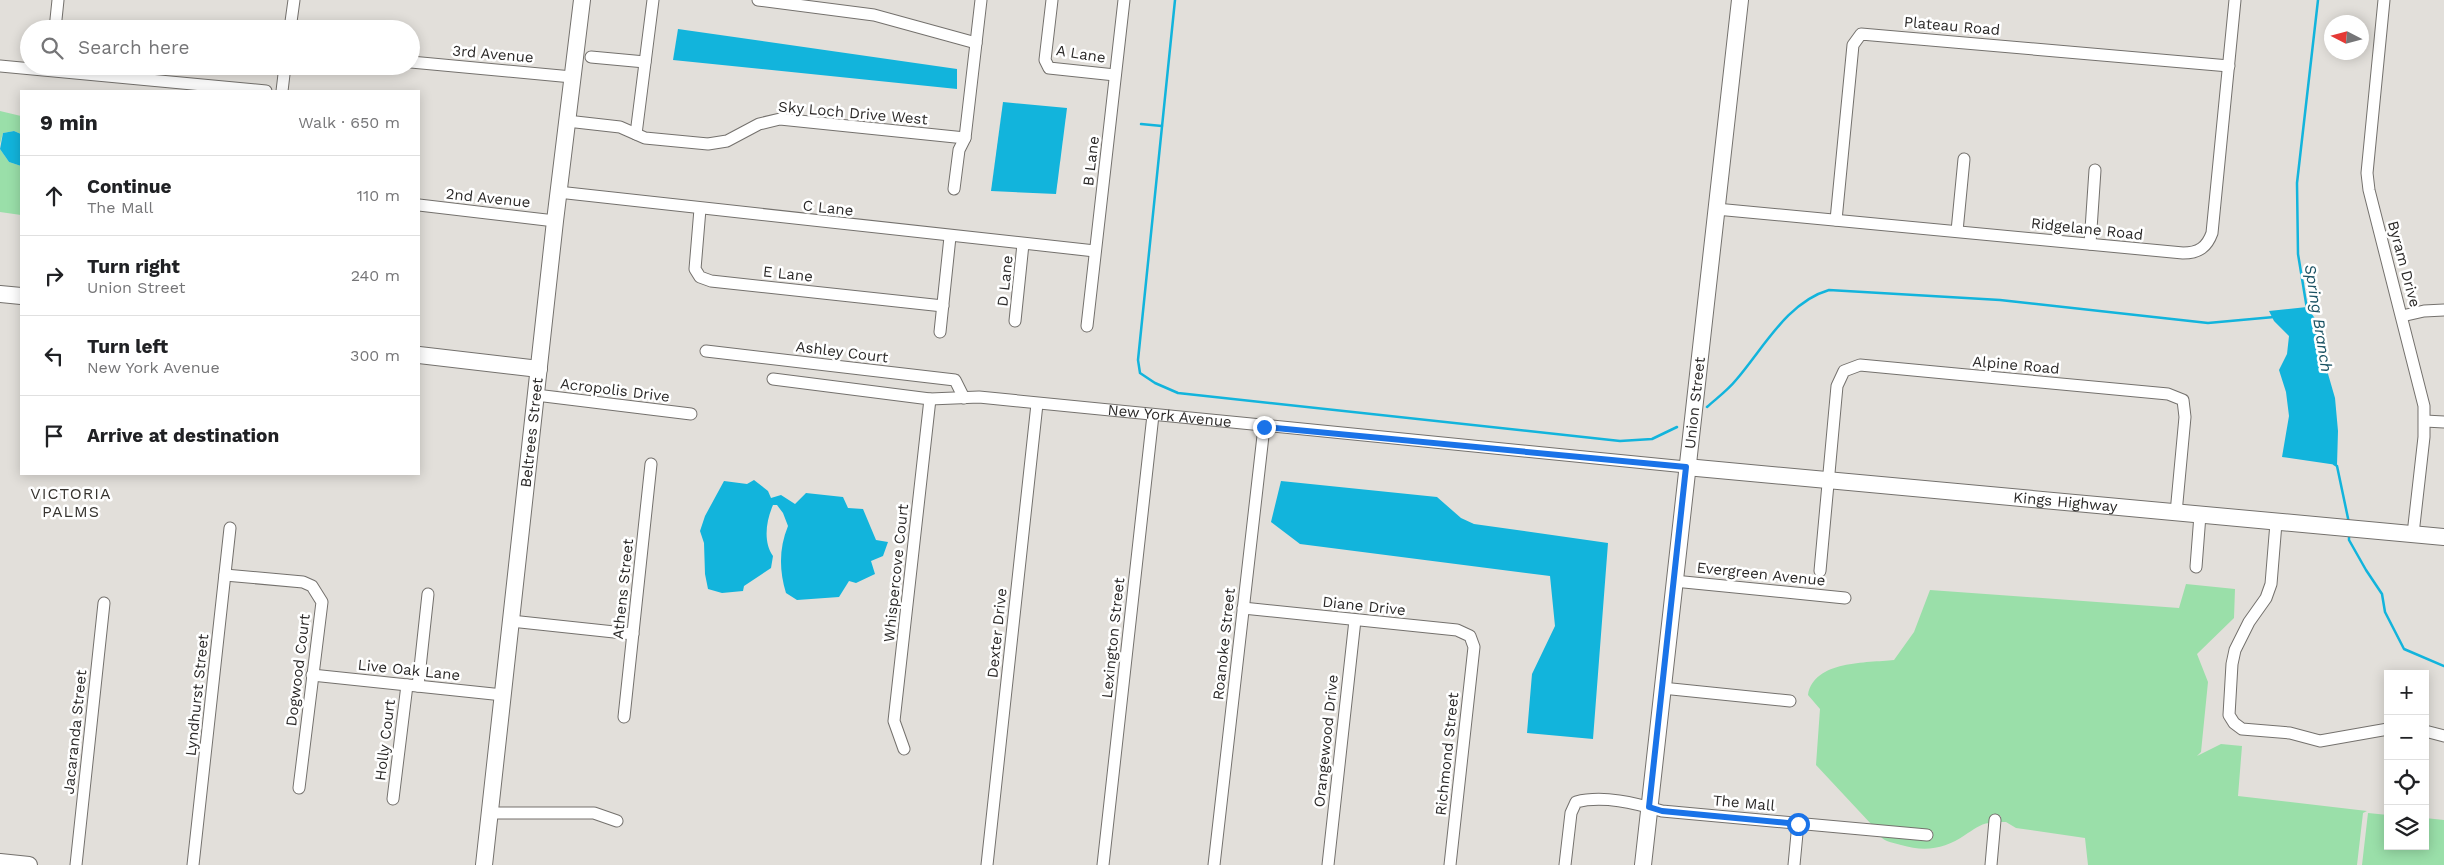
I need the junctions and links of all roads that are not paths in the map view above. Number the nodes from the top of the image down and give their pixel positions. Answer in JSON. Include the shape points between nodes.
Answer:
{"nodes":[{"id":1,"x":58,"y":0,"type":"edge"},
{"id":2,"x":294,"y":0,"type":"edge"},
{"id":3,"x":582,"y":0,"type":"edge"},
{"id":4,"x":653,"y":0,"type":"edge"},
{"id":5,"x":758,"y":0,"type":"edge"},
{"id":6,"x":981,"y":0,"type":"edge"},
{"id":7,"x":1052,"y":0,"type":"edge"},
{"id":8,"x":1124,"y":0,"type":"edge"},
{"id":9,"x":1740,"y":0,"type":"edge"},
{"id":10,"x":2235,"y":0,"type":"edge"},
{"id":11,"x":2384,"y":0,"type":"edge"},
{"id":12,"x":840,"y":5,"type":"edge"},
{"id":13,"x":56,"y":20,"type":"edge"},
{"id":14,"x":291,"y":20,"type":"edge"},
{"id":15,"x":976,"y":43,"type":"junction"},
{"id":16,"x":591,"y":57,"type":"dead end"},
{"id":17,"x":645,"y":62,"type":"junction"},
{"id":18,"x":420,"y":63,"type":"edge"},
{"id":19,"x":0,"y":66,"type":"edge"},
{"id":20,"x":2229,"y":66,"type":"junction"},
{"id":21,"x":20,"y":67,"type":"edge"},
{"id":22,"x":109,"y":75,"type":"edge"},
{"id":23,"x":284,"y":75,"type":"edge"},
{"id":24,"x":1115,"y":75,"type":"junction"},
{"id":25,"x":572,"y":77,"type":"junction"},
{"id":26,"x":256,"y":90,"type":"edge"},
{"id":27,"x":282,"y":90,"type":"edge"},
{"id":28,"x":567,"y":121,"type":"junction"},
{"id":29,"x":636,"y":134,"type":"junction"},
{"id":30,"x":964,"y":138,"type":"junction"},
{"id":31,"x":1964,"y":159,"type":"dead end"},
{"id":32,"x":2095,"y":170,"type":"dead end"},
{"id":33,"x":954,"y":189,"type":"dead end"},
{"id":34,"x":558,"y":192,"type":"junction"},
{"id":35,"x":420,"y":205,"type":"edge"},
{"id":36,"x":700,"y":209,"type":"junction"},
{"id":37,"x":1716,"y":209,"type":"junction"},
{"id":38,"x":1836,"y":220,"type":"junction"},
{"id":39,"x":555,"y":221,"type":"junction"},
{"id":40,"x":1957,"y":231,"type":"junction"},
{"id":41,"x":950,"y":237,"type":"junction"},
{"id":42,"x":1024,"y":244,"type":"junction"},
{"id":43,"x":2090,"y":244,"type":"junction"},
{"id":44,"x":1095,"y":251,"type":"junction"},
{"id":45,"x":0,"y":294,"type":"edge"},
{"id":46,"x":20,"y":296,"type":"edge"},
{"id":47,"x":943,"y":306,"type":"junction"},
{"id":48,"x":2444,"y":310,"type":"edge"},
{"id":49,"x":2402,"y":316,"type":"junction"},
{"id":50,"x":1016,"y":321,"type":"dead end"},
{"id":51,"x":1087,"y":326,"type":"dead end"},
{"id":52,"x":940,"y":332,"type":"dead end"},
{"id":53,"x":706,"y":351,"type":"dead end"},
{"id":54,"x":420,"y":355,"type":"edge"},
{"id":55,"x":539,"y":369,"type":"junction"},
{"id":56,"x":772,"y":379,"type":"dead end"},
{"id":57,"x":536,"y":395,"type":"junction"},
{"id":58,"x":964,"y":398,"type":"junction"},
{"id":59,"x":930,"y":399,"type":"junction"},
{"id":60,"x":1037,"y":404,"type":"junction"},
{"id":61,"x":691,"y":414,"type":"dead end"},
{"id":62,"x":1153,"y":415,"type":"junction"},
{"id":63,"x":2425,"y":420,"type":"junction"},
{"id":64,"x":2444,"y":422,"type":"edge"},
{"id":65,"x":1264,"y":427,"type":"junction"},
{"id":66,"x":651,"y":464,"type":"dead end"},
{"id":67,"x":1686,"y":467,"type":"junction"},
{"id":68,"x":1829,"y":479,"type":"junction"},
{"id":69,"x":2176,"y":513,"type":"junction"},
{"id":70,"x":2200,"y":515,"type":"junction"},
{"id":71,"x":2276,"y":523,"type":"junction"},
{"id":72,"x":230,"y":528,"type":"dead end"},
{"id":73,"x":2413,"y":534,"type":"junction"},
{"id":74,"x":2444,"y":537,"type":"edge"},
{"id":75,"x":2196,"y":567,"type":"dead end"},
{"id":76,"x":1820,"y":571,"type":"dead end"},
{"id":77,"x":225,"y":575,"type":"junction"},
{"id":78,"x":1674,"y":581,"type":"junction"},
{"id":79,"x":428,"y":594,"type":"dead end"},
{"id":80,"x":1845,"y":598,"type":"dead end"},
{"id":81,"x":104,"y":603,"type":"dead end"},
{"id":82,"x":1243,"y":608,"type":"junction"},
{"id":83,"x":1354,"y":620,"type":"junction"},
{"id":84,"x":511,"y":621,"type":"junction"},
{"id":85,"x":633,"y":634,"type":"junction"},
{"id":86,"x":1474,"y":647,"type":"joint"},
{"id":87,"x":312,"y":675,"type":"junction"},
{"id":88,"x":412,"y":685,"type":"junction"},
{"id":89,"x":1662,"y":688,"type":"junction"},
{"id":90,"x":503,"y":694,"type":"junction"},
{"id":91,"x":1790,"y":702,"type":"dead end"},
{"id":92,"x":624,"y":717,"type":"dead end"},
{"id":93,"x":2384,"y":731,"type":"edge"},
{"id":94,"x":2429,"y":732,"type":"edge"},
{"id":95,"x":2444,"y":736,"type":"edge"},
{"id":96,"x":904,"y":749,"type":"dead end"},
{"id":97,"x":299,"y":788,"type":"dead end"},
{"id":98,"x":393,"y":799,"type":"dead end"},
{"id":99,"x":1649,"y":807,"type":"junction"},
{"id":100,"x":490,"y":813,"type":"junction"},
{"id":101,"x":1995,"y":820,"type":"dead end"},
{"id":102,"x":617,"y":821,"type":"dead end"},
{"id":103,"x":1798,"y":824,"type":"junction"},
{"id":104,"x":1927,"y":835,"type":"dead end"},
{"id":105,"x":0,"y":862,"type":"edge"},
{"id":106,"x":29,"y":865,"type":"edge"},
{"id":107,"x":76,"y":865,"type":"edge"},
{"id":108,"x":193,"y":865,"type":"edge"},
{"id":109,"x":484,"y":865,"type":"edge"},
{"id":110,"x":986,"y":865,"type":"edge"},
{"id":111,"x":1103,"y":865,"type":"edge"},
{"id":112,"x":1214,"y":865,"type":"edge"},
{"id":113,"x":1328,"y":865,"type":"edge"},
{"id":114,"x":1450,"y":865,"type":"edge"},
{"id":115,"x":1565,"y":865,"type":"edge"},
{"id":116,"x":1643,"y":865,"type":"edge"},
{"id":117,"x":1794,"y":865,"type":"edge"},
{"id":118,"x":1991,"y":865,"type":"edge"}],
"edges":[{"from":1,"to":13,"type":"street"},
{"from":2,"to":14,"type":"street"},
{"from":3,"to":25,"type":"street","name":"Beltrees Street"},
{"from":4,"to":17,"type":"street"},
{"from":5,"to":12,"type":"street"},
{"from":6,"to":15,"type":"street"},
{"from":7,"to":24,"type":"street","name":"A Lane","via":[[1045,60],[1049,68]]},
{"from":8,"to":24,"type":"street","name":"B Lane"},
{"from":9,"to":37,"type":"street","name":"Union Street"},
{"from":10,"to":20,"type":"street","name":"Ridgelane Road"},
{"from":11,"to":49,"type":"street","name":"Byram Drive","via":[[2367,173]]},
{"from":12,"to":15,"type":"street"},
{"from":15,"to":30,"type":"street"},
{"from":16,"to":17,"type":"street"},
{"from":17,"to":29,"type":"street"},
{"from":18,"to":25,"type":"street","name":"3rd Avenue"},
{"from":19,"to":21,"type":"street"},
{"from":20,"to":38,"type":"street","name":"Plateau Road","via":[[1861,34],[1853,45]]},
{"from":20,"to":43,"type":"street","name":"Ridgelane Road","via":[[2209,242],[2202,250],[2183,253]]},
{"from":22,"to":26,"type":"street"},
{"from":23,"to":27,"type":"street"},
{"from":24,"to":44,"type":"street","name":"B Lane"},
{"from":25,"to":28,"type":"street","name":"Beltrees Street"},
{"from":28,"to":29,"type":"street","name":"Sky Loch Drive West","via":[[620,127]]},
{"from":28,"to":34,"type":"street","name":"Beltrees Street"},
{"from":29,"to":30,"type":"street","name":"Sky Loch Drive West","via":[[645,138],[718,144],[764,122],[780,119]]},
{"from":30,"to":33,"type":"street","via":[[959,150]]},
{"from":31,"to":40,"type":"street"},
{"from":32,"to":43,"type":"street"},
{"from":34,"to":36,"type":"street","name":"C Lane"},
{"from":34,"to":39,"type":"street","name":"Beltrees Street"},
{"from":35,"to":39,"type":"street","name":"2nd Avenue"},
{"from":36,"to":41,"type":"street","name":"C Lane"},
{"from":36,"to":47,"type":"street","name":"E Lane","via":[[694,259],[695,268],[705,279]]},
{"from":37,"to":38,"type":"street","name":"Ridgelane Road"},
{"from":37,"to":67,"type":"street","name":"Union Street"},
{"from":38,"to":40,"type":"street","name":"Ridgelane Road"},
{"from":39,"to":55,"type":"street","name":"Beltrees Street"},
{"from":40,"to":43,"type":"street","name":"Ridgelane Road"},
{"from":41,"to":42,"type":"street","name":"C Lane"},
{"from":41,"to":47,"type":"street"},
{"from":42,"to":44,"type":"street","name":"C Lane"},
{"from":42,"to":50,"type":"street","name":"D Lane"},
{"from":44,"to":51,"type":"street","name":"B Lane"},
{"from":45,"to":46,"type":"street"},
{"from":47,"to":52,"type":"street"},
{"from":48,"to":49,"type":"street"},
{"from":49,"to":63,"type":"street","name":"Byram Drive","via":[[2422,389]]},
{"from":53,"to":58,"type":"street","name":"Ashley Court","via":[[955,380]]},
{"from":54,"to":55,"type":"street"},
{"from":55,"to":57,"type":"street","name":"Beltrees Street"},
{"from":56,"to":59,"type":"street","name":"New York Avenue"},
{"from":57,"to":61,"type":"street","name":"Acropolis Drive"},
{"from":57,"to":84,"type":"street","name":"Beltrees Street"},
{"from":58,"to":59,"type":"street","name":"New York Avenue"},
{"from":58,"to":60,"type":"street","name":"New York Avenue"},
{"from":59,"to":96,"type":"street","name":"Whispercove Court","via":[[894,721]]},
{"from":60,"to":62,"type":"street","name":"New York Avenue"},
{"from":60,"to":110,"type":"street","name":"Dexter Drive"},
{"from":62,"to":65,"type":"street","name":"New York Avenue"},
{"from":62,"to":111,"type":"street","name":"Lexington Street"},
{"from":63,"to":64,"type":"street"},
{"from":63,"to":73,"type":"street","name":"Byram Drive"},
{"from":65,"to":67,"type":"street","name":"New York Avenue"},
{"from":65,"to":82,"type":"street","name":"Roanoke Street"},
{"from":66,"to":85,"type":"street","name":"Athens Street"},
{"from":67,"to":68,"type":"street","name":"Kings Highway"},
{"from":67,"to":78,"type":"street","name":"Union Street"},
{"from":68,"to":69,"type":"street","name":"Kings Highway"},
{"from":68,"to":69,"type":"street","name":"Alpine Road","via":[[1838,386],[1840,377],[1851,367],[1860,365],[2168,394],[2183,400],[2185,417]]},
{"from":68,"to":76,"type":"street"},
{"from":69,"to":70,"type":"street","name":"Kings Highway"},
{"from":70,"to":71,"type":"street","name":"Kings Highway"},
{"from":70,"to":75,"type":"street"},
{"from":71,"to":73,"type":"street","name":"Kings Highway"},
{"from":71,"to":93,"type":"street","via":[[2271,584],[2266,598],[2248,622],[2236,650],[2231,673],[2229,715],[2242,729],[2290,733],[2320,741]]},
{"from":72,"to":77,"type":"street","name":"Lyndhurst Street"},
{"from":73,"to":74,"type":"street","name":"Kings Highway"},
{"from":77,"to":87,"type":"street","name":"Dogwood Court","via":[[303,582],[312,586],[322,602]]},
{"from":77,"to":108,"type":"street","name":"Lyndhurst Street"},
{"from":78,"to":80,"type":"street","name":"Evergreen Avenue"},
{"from":78,"to":89,"type":"street","name":"Union Street"},
{"from":79,"to":88,"type":"street","name":"Holly Court"},
{"from":81,"to":107,"type":"street","name":"Jacaranda Street"},
{"from":82,"to":83,"type":"street","name":"Diane Drive"},
{"from":82,"to":112,"type":"street","name":"Roanoke Street"},
{"from":83,"to":86,"type":"street","name":"Diane Drive","via":[[1457,630],[1470,636]]},
{"from":83,"to":113,"type":"street","name":"Orangewood Drive"},
{"from":84,"to":85,"type":"street"},
{"from":84,"to":90,"type":"street","name":"Beltrees Street"},
{"from":85,"to":92,"type":"street","name":"Athens Street"},
{"from":86,"to":114,"type":"street","name":"Richmond Street"},
{"from":87,"to":88,"type":"street","name":"Live Oak Lane"},
{"from":87,"to":97,"type":"street","name":"Dogwood Court"},
{"from":88,"to":90,"type":"street","name":"Live Oak Lane"},
{"from":88,"to":98,"type":"street","name":"Holly Court"},
{"from":89,"to":91,"type":"street"},
{"from":89,"to":99,"type":"street","name":"Union Street"},
{"from":90,"to":100,"type":"street","name":"Beltrees Street"},
{"from":94,"to":95,"type":"street"},
{"from":99,"to":103,"type":"street","name":"The Mall","via":[[1662,811]]},
{"from":99,"to":115,"type":"street","name":"The Mall","via":[[1590,798],[1576,802],[1571,813]]},
{"from":99,"to":116,"type":"street","name":"Union Street"},
{"from":100,"to":102,"type":"street","via":[[594,813]]},
{"from":100,"to":109,"type":"street","name":"Beltrees Street"},
{"from":101,"to":118,"type":"street"},
{"from":103,"to":104,"type":"street","name":"The Mall"},
{"from":103,"to":117,"type":"street"},
{"from":105,"to":106,"type":"street"}]}
